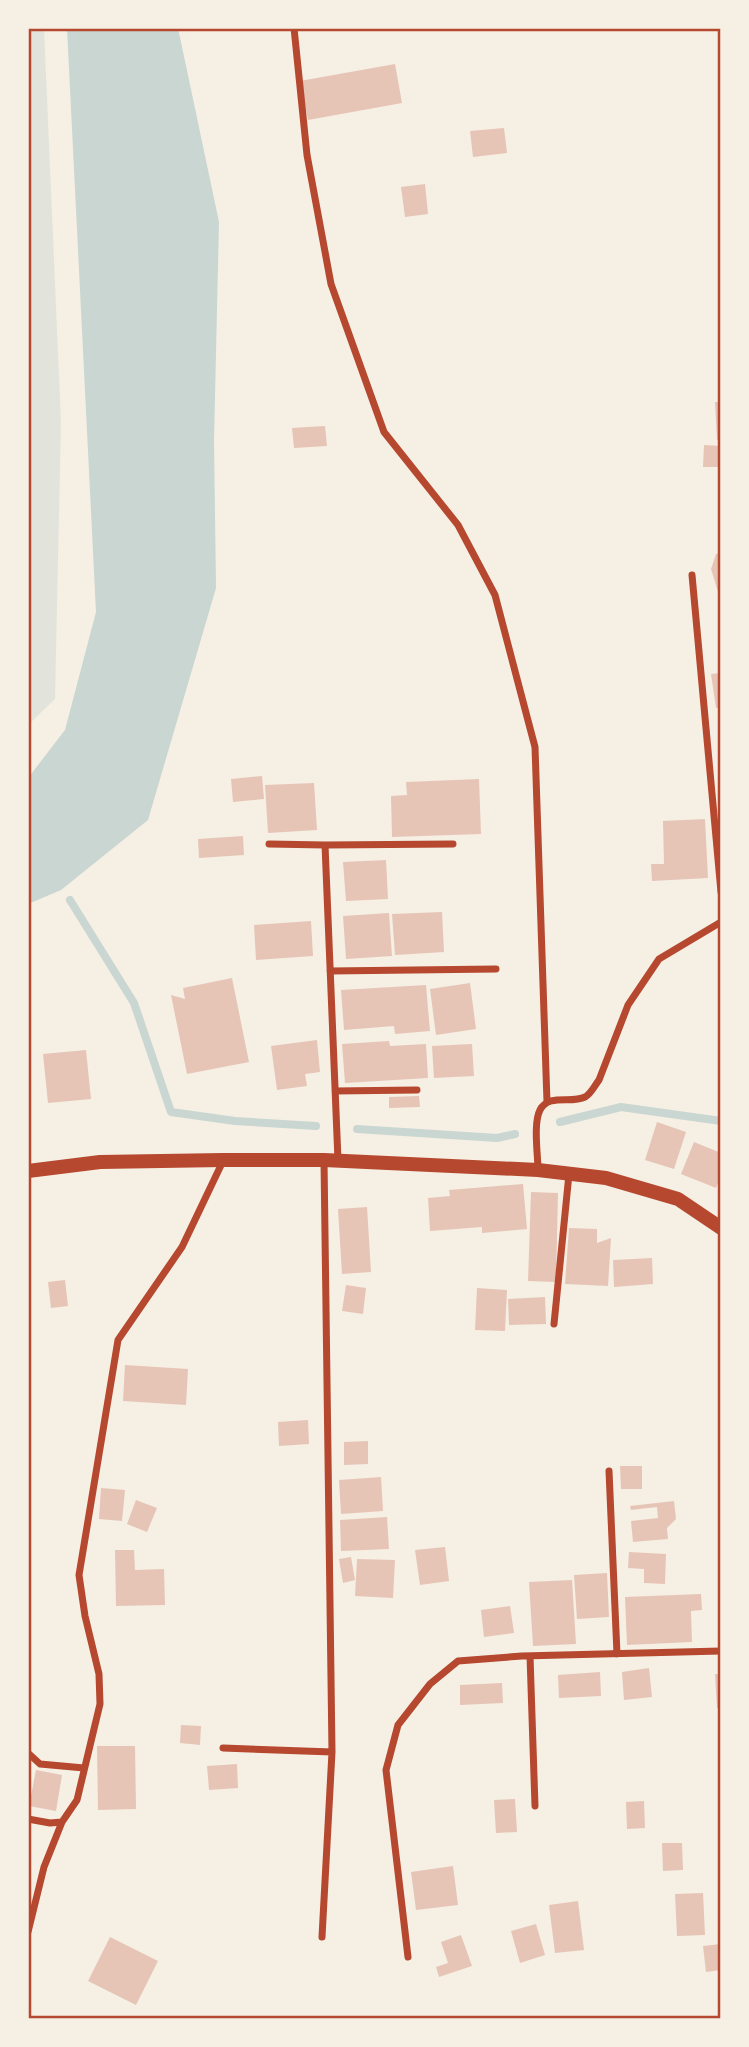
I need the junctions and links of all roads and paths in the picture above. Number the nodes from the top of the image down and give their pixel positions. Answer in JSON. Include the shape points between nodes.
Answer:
{"nodes":[{"id":1,"x":294,"y":28,"type":"edge"},
{"id":2,"x":692,"y":575,"type":"dead end"},
{"id":3,"x":269,"y":844,"type":"dead end"},
{"id":4,"x":453,"y":844,"type":"dead end"},
{"id":5,"x":325,"y":845,"type":"junction"},
{"id":6,"x":721,"y":892,"type":"edge"},
{"id":7,"x":721,"y":922,"type":"edge"},
{"id":8,"x":496,"y":969,"type":"dead end"},
{"id":9,"x":330,"y":971,"type":"junction"},
{"id":10,"x":417,"y":1090,"type":"dead end"},
{"id":11,"x":335,"y":1091,"type":"junction"},
{"id":12,"x":547,"y":1102,"type":"junction"},
{"id":13,"x":223,"y":1160,"type":"junction"},
{"id":14,"x":331,"y":1161,"type":"junction"},
{"id":15,"x":538,"y":1170,"type":"junction"},
{"id":16,"x":28,"y":1171,"type":"edge"},
{"id":17,"x":569,"y":1174,"type":"junction"},
{"id":18,"x":721,"y":1228,"type":"edge"},
{"id":19,"x":554,"y":1324,"type":"dead end"},
{"id":20,"x":609,"y":1471,"type":"dead end"},
{"id":21,"x":721,"y":1651,"type":"edge"},
{"id":22,"x":617,"y":1654,"type":"junction"},
{"id":23,"x":530,"y":1656,"type":"junction"},
{"id":24,"x":223,"y":1748,"type":"dead end"},
{"id":25,"x":332,"y":1752,"type":"junction"},
{"id":26,"x":28,"y":1753,"type":"edge"},
{"id":27,"x":84,"y":1768,"type":"junction"},
{"id":28,"x":535,"y":1806,"type":"dead end"},
{"id":29,"x":28,"y":1819,"type":"edge"},
{"id":30,"x":62,"y":1822,"type":"junction"},
{"id":31,"x":28,"y":1932,"type":"edge"},
{"id":32,"x":322,"y":1937,"type":"dead end"},
{"id":33,"x":408,"y":1957,"type":"dead end"}],
"edges":[{"from":1,"to":12,"type":"street","via":[[307,155],[331,284],[384,432],[458,525],[495,595],[535,747]]},
{"from":2,"to":6,"type":"street"},
{"from":3,"to":5,"type":"street"},
{"from":4,"to":5,"type":"street"},
{"from":5,"to":9,"type":"street"},
{"from":7,"to":12,"type":"street","via":[[659,959],[628,1004],[592,1090],[585,1097]]},
{"from":8,"to":9,"type":"street"},
{"from":9,"to":11,"type":"street"},
{"from":10,"to":11,"type":"street"},
{"from":11,"to":14,"type":"street"},
{"from":12,"to":15,"type":"street","via":[[538,1114]]},
{"from":13,"to":14,"type":"main road"},
{"from":13,"to":16,"type":"main road","via":[[100,1162]]},
{"from":13,"to":27,"type":"street","via":[[182,1247],[118,1340],[79,1575],[99,1674],[100,1704]]},
{"from":14,"to":15,"type":"main road"},
{"from":14,"to":25,"type":"street"},
{"from":15,"to":17,"type":"main road"},
{"from":17,"to":18,"type":"main road","via":[[606,1178],[678,1199]]},
{"from":17,"to":19,"type":"street"},
{"from":20,"to":22,"type":"street"},
{"from":21,"to":22,"type":"street"},
{"from":22,"to":23,"type":"street"},
{"from":23,"to":28,"type":"street"},
{"from":23,"to":33,"type":"street","via":[[458,1661],[430,1684],[398,1725],[386,1770]]},
{"from":24,"to":25,"type":"street"},
{"from":25,"to":32,"type":"street"},
{"from":26,"to":27,"type":"street","via":[[40,1764]]},
{"from":27,"to":30,"type":"street","via":[[77,1800]]},
{"from":29,"to":30,"type":"street"},
{"from":30,"to":31,"type":"street","via":[[44,1867]]}]}
